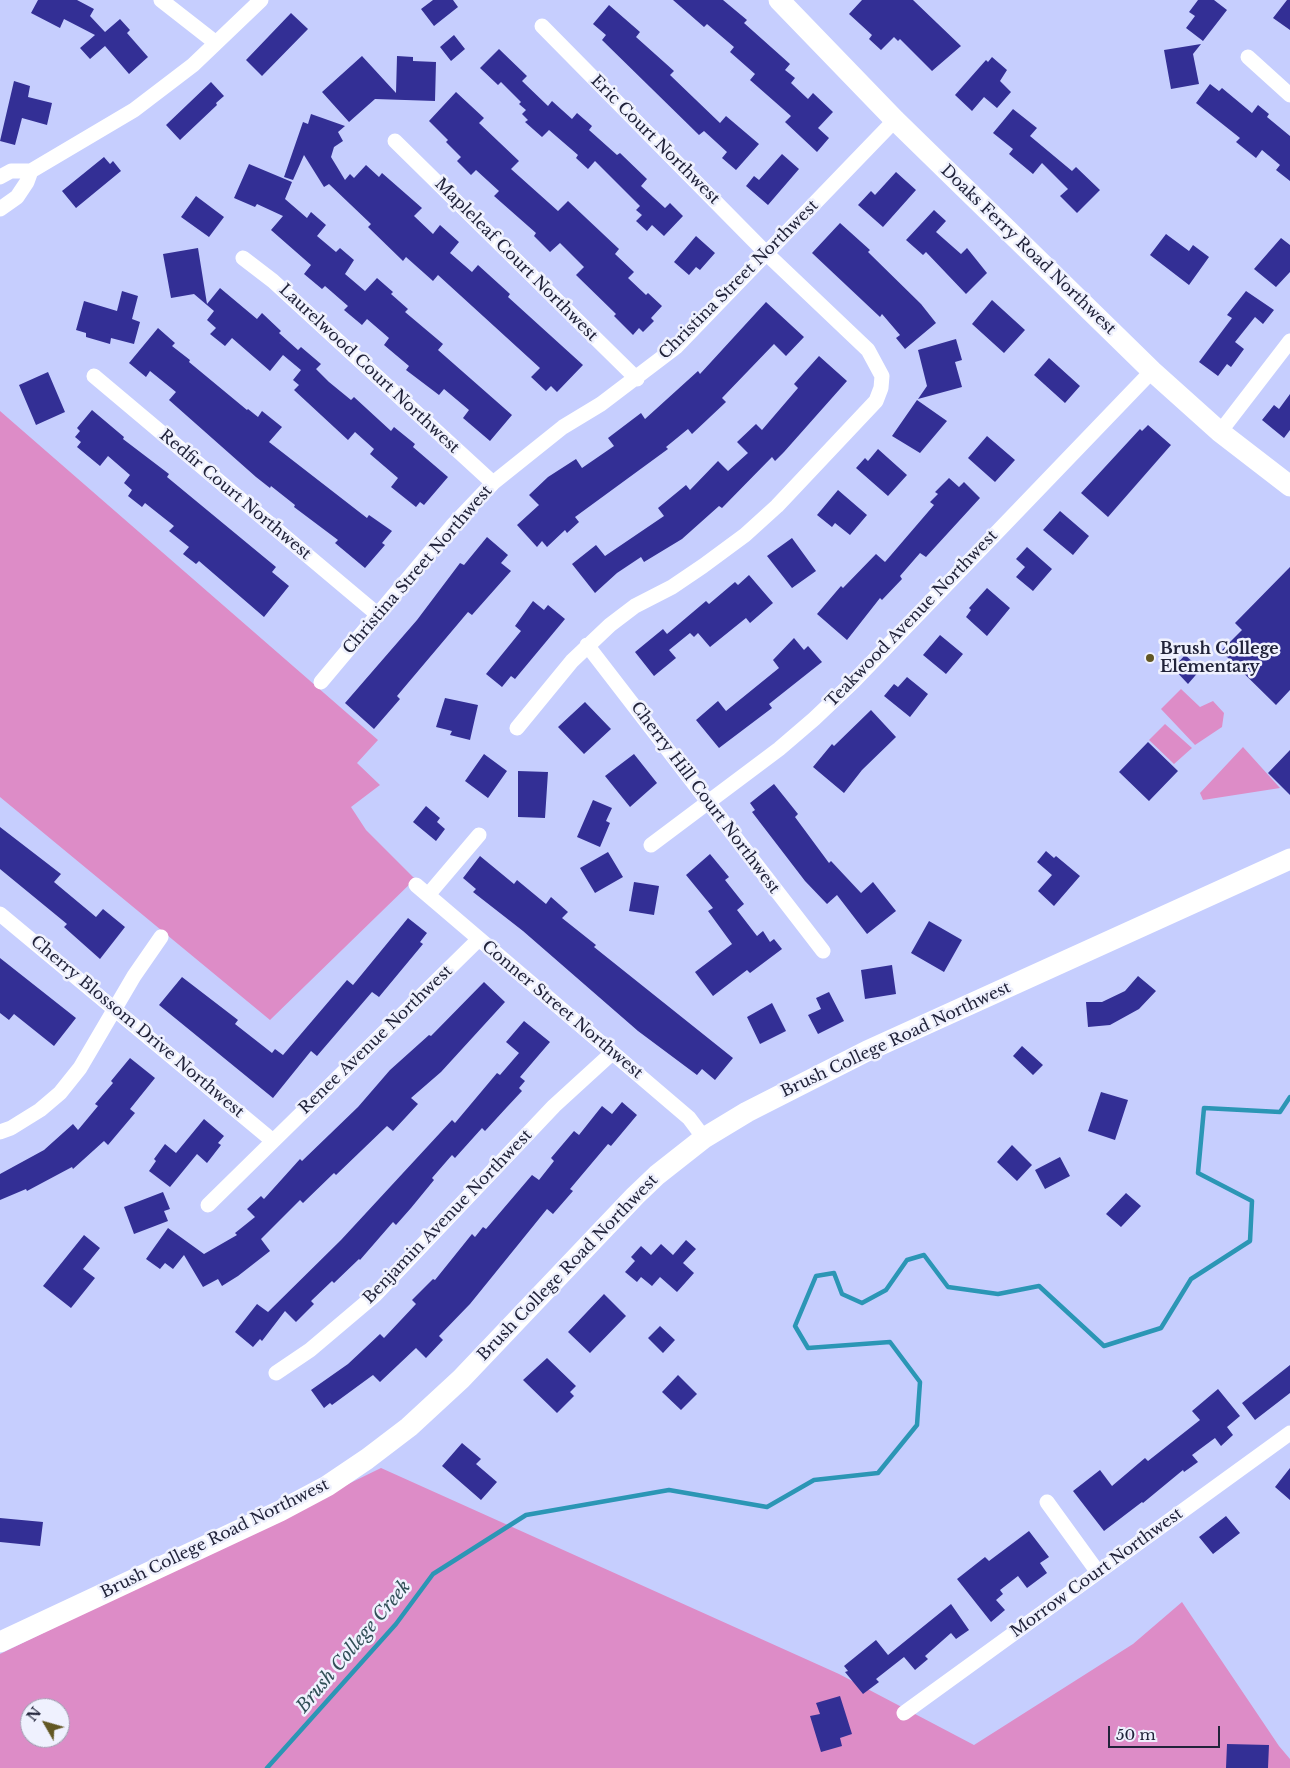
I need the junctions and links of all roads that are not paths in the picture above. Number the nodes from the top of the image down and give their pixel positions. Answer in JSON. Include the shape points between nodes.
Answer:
{"nodes":[{"id":1,"x":161,"y":0,"type":"edge"},
{"id":2,"x":261,"y":0,"type":"edge"},
{"id":3,"x":779,"y":0,"type":"edge"},
{"id":4,"x":542,"y":26,"type":"dead end"},
{"id":5,"x":216,"y":43,"type":"junction"},
{"id":6,"x":1248,"y":57,"type":"dead end"},
{"id":7,"x":1290,"y":95,"type":"edge"},
{"id":8,"x":895,"y":120,"type":"junction"},
{"id":9,"x":395,"y":141,"type":"dead end"},
{"id":10,"x":31,"y":171,"type":"junction"},
{"id":11,"x":0,"y":176,"type":"edge"},
{"id":12,"x":0,"y":209,"type":"edge"},
{"id":13,"x":767,"y":254,"type":"junction"},
{"id":14,"x":244,"y":258,"type":"dead end"},
{"id":15,"x":1290,"y":341,"type":"edge"},
{"id":16,"x":1152,"y":371,"type":"junction"},
{"id":17,"x":94,"y":376,"type":"dead end"},
{"id":18,"x":637,"y":379,"type":"junction"},
{"id":19,"x":1220,"y":432,"type":"junction"},
{"id":20,"x":493,"y":483,"type":"junction"},
{"id":21,"x":1290,"y":486,"type":"edge"},
{"id":22,"x":377,"y":614,"type":"junction"},
{"id":23,"x":587,"y":644,"type":"junction"},
{"id":24,"x":321,"y":682,"type":"dead end"},
{"id":25,"x":518,"y":728,"type":"dead end"},
{"id":26,"x":708,"y":803,"type":"junction"},
{"id":27,"x":479,"y":835,"type":"dead end"},
{"id":28,"x":651,"y":845,"type":"dead end"},
{"id":29,"x":1290,"y":859,"type":"edge"},
{"id":30,"x":416,"y":885,"type":"dead end"},
{"id":31,"x":428,"y":895,"type":"junction"},
{"id":32,"x":0,"y":914,"type":"edge"},
{"id":33,"x":161,"y":937,"type":"dead end"},
{"id":34,"x":479,"y":940,"type":"junction"},
{"id":35,"x":823,"y":952,"type":"dead end"},
{"id":36,"x":114,"y":1009,"type":"junction"},
{"id":37,"x":612,"y":1053,"type":"junction"},
{"id":38,"x":0,"y":1132,"type":"edge"},
{"id":39,"x":704,"y":1138,"type":"junction"},
{"id":40,"x":273,"y":1140,"type":"junction"},
{"id":41,"x":208,"y":1205,"type":"dead end"},
{"id":42,"x":276,"y":1373,"type":"dead end"},
{"id":43,"x":1290,"y":1433,"type":"edge"},
{"id":44,"x":1047,"y":1502,"type":"dead end"},
{"id":45,"x":1097,"y":1571,"type":"junction"},
{"id":46,"x":0,"y":1642,"type":"edge"},
{"id":47,"x":904,"y":1713,"type":"dead end"}],
"edges":[{"from":1,"to":5,"type":"street"},
{"from":2,"to":5,"type":"street"},
{"from":3,"to":8,"type":"street","name":"Doaks Ferry Road Northwest"},
{"from":4,"to":13,"type":"street","name":"Eric Court Northwest"},
{"from":5,"to":10,"type":"street","via":[[170,84],[134,110]]},
{"from":6,"to":7,"type":"street"},
{"from":8,"to":13,"type":"street","name":"Christina Street Northwest"},
{"from":8,"to":16,"type":"street","name":"Doaks Ferry Road Northwest"},
{"from":9,"to":18,"type":"street","name":"Mapleleaf Court Northwest"},
{"from":10,"to":11,"type":"street","via":[[11,171]]},
{"from":10,"to":12,"type":"street","via":[[17,197]]},
{"from":13,"to":18,"type":"street","name":"Christina Street Northwest","via":[[676,347]]},
{"from":13,"to":23,"type":"street","name":"Eric Court Northwest","via":[[868,350],[882,376],[876,401],[777,506],[744,535],[672,587],[635,606]]},
{"from":14,"to":20,"type":"street","name":"Laurelwood Court Northwest"},
{"from":15,"to":19,"type":"street"},
{"from":16,"to":19,"type":"street","name":"Doaks Ferry Road Northwest"},
{"from":16,"to":26,"type":"street","name":"Teakwood Avenue Northwest","via":[[854,680],[779,748]]},
{"from":17,"to":22,"type":"street","name":"Redfir Court Northwest"},
{"from":18,"to":20,"type":"street","name":"Christina Street Northwest","via":[[563,427]]},
{"from":19,"to":21,"type":"street","name":"Doaks Ferry Road Northwest"},
{"from":20,"to":22,"type":"street","name":"Christina Street Northwest"},
{"from":22,"to":24,"type":"street","name":"Christina Street Northwest"},
{"from":23,"to":25,"type":"street"},
{"from":23,"to":26,"type":"street","name":"Cherry Hill Court Northwest"},
{"from":26,"to":28,"type":"street","name":"Teakwood Avenue Northwest"},
{"from":26,"to":35,"type":"street","name":"Cherry Hill Court Northwest"},
{"from":27,"to":31,"type":"street"},
{"from":29,"to":39,"type":"street","name":"Brush College Road Northwest","via":[[866,1051]]},
{"from":30,"to":31,"type":"street","name":"Conner Street Northwest"},
{"from":31,"to":34,"type":"street","name":"Conner Street Northwest"},
{"from":32,"to":36,"type":"street","name":"Cherry Blossom Drive Northwest"},
{"from":33,"to":36,"type":"street"},
{"from":34,"to":37,"type":"street","name":"Conner Street Northwest"},
{"from":34,"to":40,"type":"street","name":"Renee Avenue Northwest"},
{"from":36,"to":38,"type":"street","via":[[80,1068],[60,1094],[12,1128]]},
{"from":36,"to":40,"type":"street","name":"Cherry Blossom Drive Northwest"},
{"from":37,"to":39,"type":"street","name":"Conner Street Northwest","via":[[689,1118]]},
{"from":37,"to":42,"type":"street","name":"Benjamin Avenue Northwest","via":[[554,1106],[375,1295],[329,1335]]},
{"from":39,"to":46,"type":"street","name":"Brush College Road Northwest","via":[[634,1196],[461,1379],[409,1427],[361,1464],[280,1511]]},
{"from":40,"to":41,"type":"street","name":"Renee Avenue Northwest"},
{"from":43,"to":45,"type":"street","name":"Morrow Court Northwest"},
{"from":44,"to":45,"type":"street"},
{"from":45,"to":47,"type":"street","name":"Morrow Court Northwest"}]}
